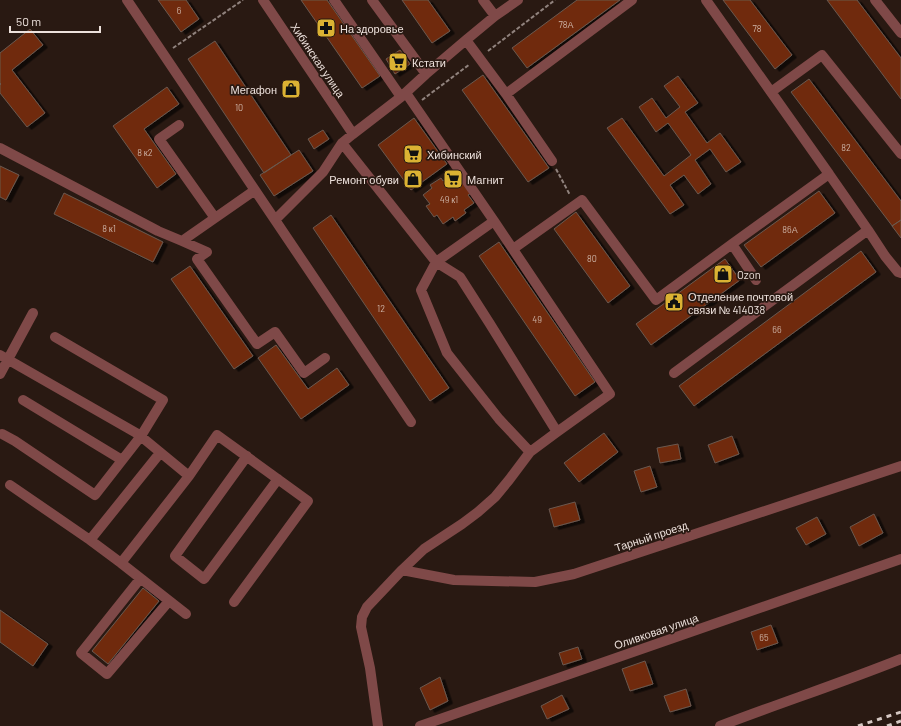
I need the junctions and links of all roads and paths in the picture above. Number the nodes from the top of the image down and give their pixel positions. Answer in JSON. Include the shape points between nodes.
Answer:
{"nodes":[{"id":1,"x":127,"y":0,"type":"edge"},
{"id":2,"x":243,"y":0,"type":"edge"},
{"id":3,"x":263,"y":0,"type":"edge"},
{"id":4,"x":334,"y":0,"type":"edge"},
{"id":5,"x":372,"y":0,"type":"edge"},
{"id":6,"x":483,"y":0,"type":"edge"},
{"id":7,"x":518,"y":0,"type":"edge"},
{"id":8,"x":632,"y":0,"type":"edge"},
{"id":9,"x":706,"y":0,"type":"edge"},
{"id":10,"x":875,"y":0,"type":"edge"},
{"id":11,"x":495,"y":16,"type":"junction"},
{"id":12,"x":901,"y":33,"type":"edge"},
{"id":13,"x":466,"y":40,"type":"junction"},
{"id":14,"x":164,"y":55,"type":"junction"},
{"id":15,"x":426,"y":74,"type":"junction"},
{"id":16,"x":771,"y":92,"type":"junction"},
{"id":17,"x":506,"y":94,"type":"junction"},
{"id":18,"x":404,"y":95,"type":"junction"},
{"id":19,"x":179,"y":125,"type":"dead end"},
{"id":20,"x":353,"y":134,"type":"junction"},
{"id":21,"x":342,"y":143,"type":"junction"},
{"id":22,"x":0,"y":148,"type":"edge"},
{"id":23,"x":901,"y":154,"type":"edge"},
{"id":24,"x":552,"y":161,"type":"joint"},
{"id":25,"x":829,"y":174,"type":"junction"},
{"id":26,"x":255,"y":190,"type":"junction"},
{"id":27,"x":571,"y":208,"type":"junction"},
{"id":28,"x":215,"y":218,"type":"junction"},
{"id":29,"x":275,"y":220,"type":"junction"},
{"id":30,"x":494,"y":220,"type":"junction"},
{"id":31,"x":868,"y":230,"type":"junction"},
{"id":32,"x":182,"y":241,"type":"junction"},
{"id":33,"x":732,"y":244,"type":"junction"},
{"id":34,"x":513,"y":249,"type":"junction"},
{"id":35,"x":436,"y":262,"type":"junction"},
{"id":36,"x":901,"y":273,"type":"edge"},
{"id":37,"x":756,"y":280,"type":"dead end"},
{"id":38,"x":34,"y":313,"type":"dead end"},
{"id":39,"x":55,"y":337,"type":"dead end"},
{"id":40,"x":4,"y":357,"type":"edge"},
{"id":41,"x":325,"y":358,"type":"dead end"},
{"id":42,"x":674,"y":373,"type":"dead end"},
{"id":43,"x":0,"y":374,"type":"edge"},
{"id":44,"x":23,"y":400,"type":"dead end"},
{"id":45,"x":411,"y":422,"type":"dead end"},
{"id":46,"x":557,"y":432,"type":"junction"},
{"id":47,"x":2,"y":434,"type":"dead end"},
{"id":48,"x":141,"y":436,"type":"junction"},
{"id":49,"x":530,"y":452,"type":"junction"},
{"id":50,"x":160,"y":453,"type":"junction"},
{"id":51,"x":247,"y":456,"type":"junction"},
{"id":52,"x":122,"y":460,"type":"junction"},
{"id":53,"x":901,"y":466,"type":"edge"},
{"id":54,"x":189,"y":476,"type":"junction"},
{"id":55,"x":278,"y":479,"type":"junction"},
{"id":56,"x":10,"y":485,"type":"dead end"},
{"id":57,"x":90,"y":540,"type":"junction"},
{"id":58,"x":901,"y":559,"type":"edge"},
{"id":59,"x":121,"y":564,"type":"junction"},
{"id":60,"x":402,"y":570,"type":"junction"},
{"id":61,"x":140,"y":579,"type":"junction"},
{"id":62,"x":169,"y":601,"type":"junction"},
{"id":63,"x":234,"y":602,"type":"dead end"},
{"id":64,"x":186,"y":614,"type":"dead end"},
{"id":65,"x":901,"y":659,"type":"edge"},
{"id":66,"x":378,"y":726,"type":"edge"},
{"id":67,"x":420,"y":726,"type":"edge"},
{"id":68,"x":720,"y":726,"type":"edge"}],
"edges":[{"from":1,"to":14,"type":"street"},
{"from":2,"to":14,"type":"path"},
{"from":3,"to":20,"type":"street","name":"Хибинская улица"},
{"from":4,"to":18,"type":"street"},
{"from":5,"to":15,"type":"street"},
{"from":6,"to":11,"type":"street"},
{"from":7,"to":11,"type":"street"},
{"from":8,"to":17,"type":"street"},
{"from":9,"to":16,"type":"street"},
{"from":10,"to":12,"type":"street"},
{"from":11,"to":13,"type":"street"},
{"from":13,"to":15,"type":"street"},
{"from":13,"to":17,"type":"street"},
{"from":14,"to":26,"type":"street"},
{"from":15,"to":18,"type":"street"},
{"from":16,"to":23,"type":"street","via":[[822,55]]},
{"from":16,"to":25,"type":"street"},
{"from":17,"to":24,"type":"street"},
{"from":18,"to":20,"type":"street"},
{"from":18,"to":30,"type":"street"},
{"from":19,"to":28,"type":"street","via":[[159,139]]},
{"from":20,"to":21,"type":"street"},
{"from":21,"to":29,"type":"street","via":[[323,172]]},
{"from":21,"to":35,"type":"street"},
{"from":22,"to":32,"type":"street"},
{"from":24,"to":27,"type":"path","via":[[570,194]]},
{"from":25,"to":31,"type":"street"},
{"from":25,"to":33,"type":"street"},
{"from":26,"to":28,"type":"street"},
{"from":26,"to":29,"type":"street"},
{"from":27,"to":33,"type":"street","via":[[582,200],[656,300]]},
{"from":27,"to":34,"type":"street"},
{"from":28,"to":32,"type":"street"},
{"from":29,"to":45,"type":"street"},
{"from":30,"to":34,"type":"street"},
{"from":30,"to":35,"type":"street"},
{"from":31,"to":36,"type":"street","via":[[885,256]]},
{"from":31,"to":42,"type":"street"},
{"from":32,"to":41,"type":"street","via":[[207,252],[197,259],[256,344],[275,332],[304,373]]},
{"from":33,"to":37,"type":"street"},
{"from":34,"to":46,"type":"street","via":[[610,394]]},
{"from":35,"to":46,"type":"street","via":[[460,277]]},
{"from":35,"to":49,"type":"street","via":[[421,290],[447,353]]},
{"from":38,"to":40,"type":"street"},
{"from":39,"to":48,"type":"street","via":[[163,400]]},
{"from":40,"to":43,"type":"street"},
{"from":40,"to":48,"type":"street"},
{"from":44,"to":52,"type":"street"},
{"from":46,"to":49,"type":"street"},
{"from":47,"to":52,"type":"street","via":[[96,495]]},
{"from":48,"to":50,"type":"street"},
{"from":48,"to":52,"type":"street"},
{"from":49,"to":60,"type":"street","via":[[495,497],[473,516],[424,549]]},
{"from":50,"to":54,"type":"street"},
{"from":50,"to":57,"type":"street"},
{"from":51,"to":54,"type":"street","via":[[217,435]]},
{"from":51,"to":55,"type":"street"},
{"from":51,"to":55,"type":"street","via":[[175,556],[204,579]]},
{"from":53,"to":60,"type":"street","name":"Тарный проезд","via":[[574,574],[535,582],[454,580]]},
{"from":54,"to":59,"type":"street"},
{"from":55,"to":63,"type":"street","via":[[308,501]]},
{"from":56,"to":57,"type":"street"},
{"from":57,"to":59,"type":"street"},
{"from":58,"to":67,"type":"street","name":"Оливковая улица"},
{"from":59,"to":61,"type":"street"},
{"from":60,"to":66,"type":"street","via":[[367,607],[360,627],[370,668]]},
{"from":61,"to":62,"type":"street"},
{"from":61,"to":62,"type":"street","via":[[81,653],[107,674]]},
{"from":62,"to":64,"type":"street"},
{"from":65,"to":68,"type":"street"}]}
